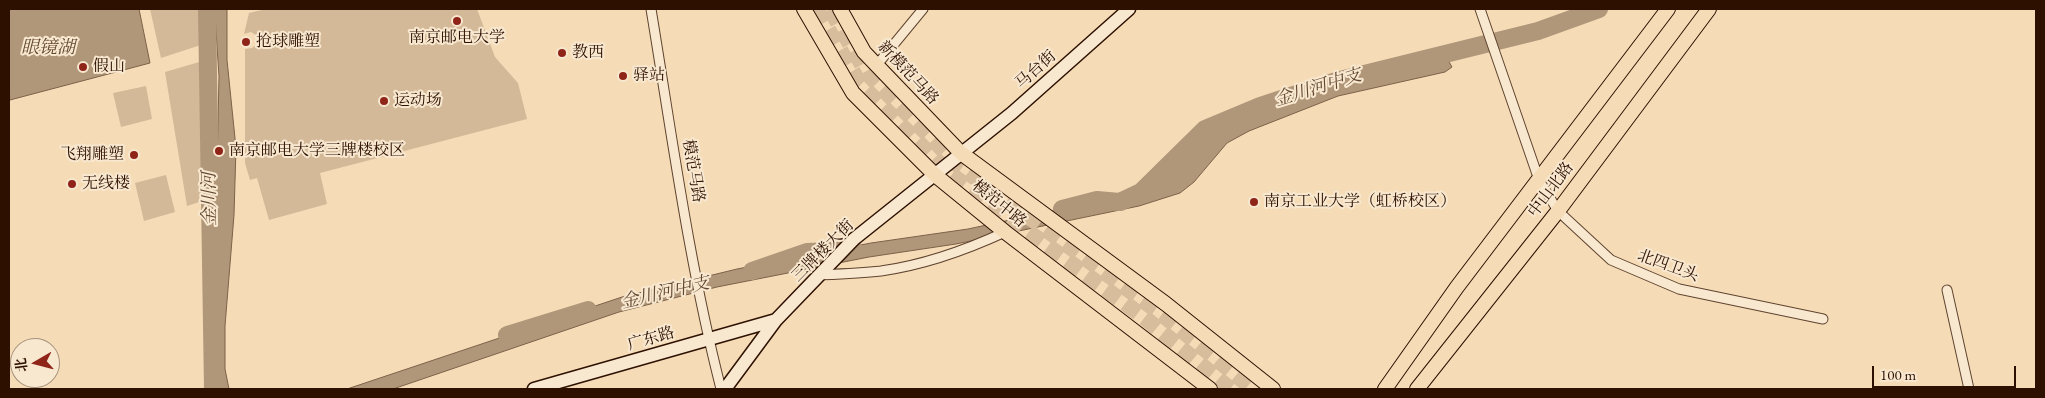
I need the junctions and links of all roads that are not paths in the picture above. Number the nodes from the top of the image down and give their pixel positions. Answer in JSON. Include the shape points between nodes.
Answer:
{"nodes":[{"id":1,"x":651,"y":9,"type":"edge"},
{"id":2,"x":804,"y":9,"type":"edge"},
{"id":3,"x":840,"y":9,"type":"edge"},
{"id":4,"x":923,"y":9,"type":"edge"},
{"id":5,"x":1129,"y":9,"type":"edge"},
{"id":6,"x":1480,"y":9,"type":"edge"},
{"id":7,"x":1668,"y":9,"type":"edge"},
{"id":8,"x":1709,"y":9,"type":"edge"},
{"id":9,"x":876,"y":66,"type":"junction"},
{"id":10,"x":961,"y":153,"type":"junction"},
{"id":11,"x":935,"y":175,"type":"junction"},
{"id":12,"x":1539,"y":180,"type":"junction"},
{"id":13,"x":1558,"y":211,"type":"junction"},
{"id":14,"x":1005,"y":232,"type":"junction"},
{"id":15,"x":820,"y":275,"type":"junction"},
{"id":16,"x":1947,"y":290,"type":"dead end"},
{"id":17,"x":1823,"y":318,"type":"dead end"},
{"id":18,"x":776,"y":320,"type":"junction"},
{"id":19,"x":708,"y":339,"type":"junction"},
{"id":20,"x":534,"y":389,"type":"edge"},
{"id":21,"x":721,"y":389,"type":"edge"},
{"id":22,"x":725,"y":389,"type":"edge"},
{"id":23,"x":1210,"y":389,"type":"edge"},
{"id":24,"x":1273,"y":389,"type":"edge"},
{"id":25,"x":1385,"y":389,"type":"edge"},
{"id":26,"x":1417,"y":389,"type":"edge"},
{"id":27,"x":1969,"y":389,"type":"edge"}],
"edges":[{"from":1,"to":19,"type":"street","name":"模范马路"},
{"from":2,"to":11,"type":"main road","name":"模范中路","via":[[853,93]]},
{"from":3,"to":9,"type":"main road","name":"新模范马路","via":[[854,36]]},
{"from":4,"to":9,"type":"street"},
{"from":5,"to":10,"type":"street","name":"马台街","via":[[1012,113]]},
{"from":6,"to":12,"type":"street","name":"北四卫头"},
{"from":7,"to":12,"type":"main road","name":"中山北路"},
{"from":8,"to":13,"type":"main road","name":"中山北路"},
{"from":9,"to":10,"type":"main road","name":"新模范马路"},
{"from":10,"to":11,"type":"street","name":"三牌楼大街"},
{"from":10,"to":24,"type":"main road","name":"模范中路","via":[[1158,298]]},
{"from":11,"to":14,"type":"main road","name":"模范中路"},
{"from":11,"to":15,"type":"street","name":"三牌楼大街","via":[[854,240]]},
{"from":12,"to":13,"type":"street","name":"北四卫头"},
{"from":12,"to":25,"type":"main road","name":"中山北路","via":[[1457,287]]},
{"from":13,"to":17,"type":"street","name":"北四卫头","via":[[1611,260],[1679,289]]},
{"from":13,"to":26,"type":"main road","name":"中山北路"},
{"from":14,"to":15,"type":"street","via":[[977,245],[917,264],[881,271]]},
{"from":14,"to":23,"type":"main road","name":"模范中路"},
{"from":15,"to":18,"type":"street","name":"三牌楼大街"},
{"from":16,"to":27,"type":"street"},
{"from":18,"to":19,"type":"street","name":"广东路"},
{"from":18,"to":22,"type":"street","name":"三牌楼大街"},
{"from":19,"to":20,"type":"street","name":"广东路"},
{"from":19,"to":21,"type":"street","name":"模范马路"}]}
